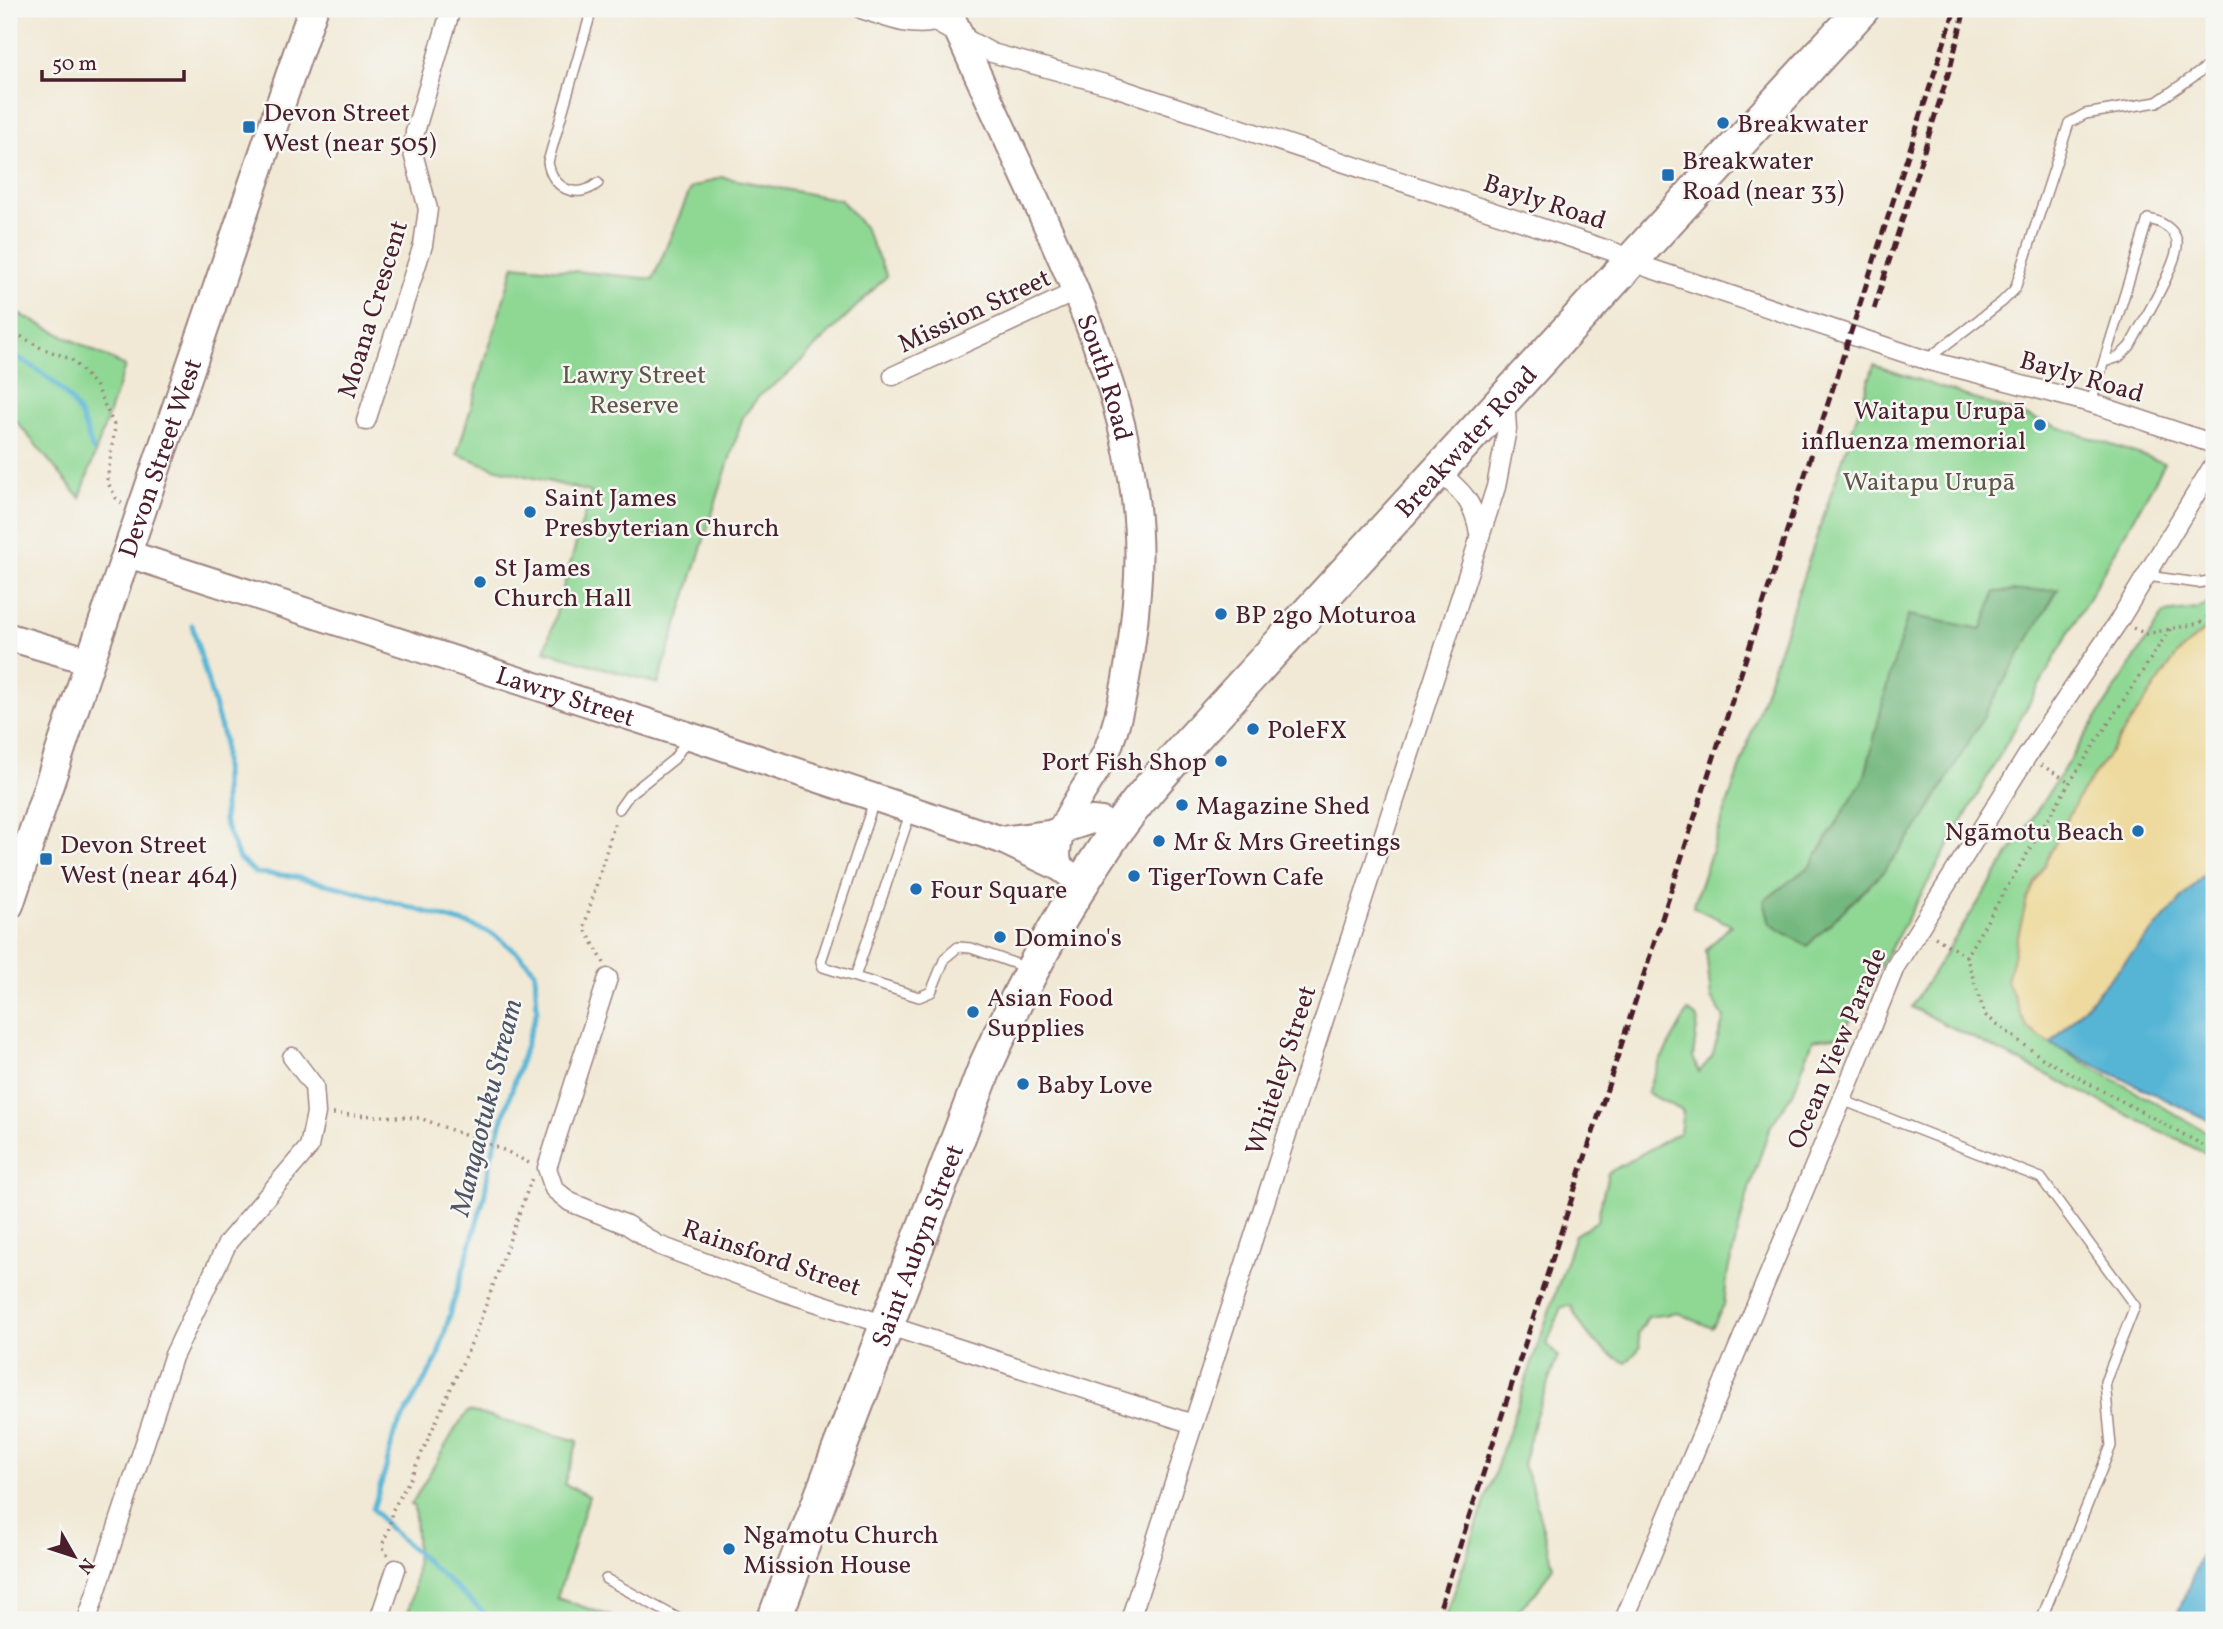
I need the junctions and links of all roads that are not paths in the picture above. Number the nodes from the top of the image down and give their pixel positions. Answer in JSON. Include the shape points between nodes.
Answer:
{"nodes":[{"id":1,"x":313,"y":9,"type":"edge"},
{"id":2,"x":451,"y":9,"type":"edge"},
{"id":3,"x":592,"y":9,"type":"edge"},
{"id":4,"x":862,"y":9,"type":"edge"},
{"id":5,"x":948,"y":9,"type":"edge"},
{"id":6,"x":1862,"y":9,"type":"edge"},
{"id":7,"x":960,"y":36,"type":"junction"},
{"id":8,"x":2214,"y":62,"type":"edge"},
{"id":9,"x":598,"y":183,"type":"dead end"},
{"id":10,"x":1633,"y":260,"type":"junction"},
{"id":11,"x":1077,"y":291,"type":"junction"},
{"id":12,"x":1926,"y":360,"type":"junction"},
{"id":13,"x":2104,"y":362,"type":"junction"},
{"id":14,"x":892,"y":376,"type":"dead end"},
{"id":15,"x":1506,"y":400,"type":"junction"},
{"id":16,"x":2091,"y":403,"type":"junction"},
{"id":17,"x":366,"y":421,"type":"dead end"},
{"id":18,"x":2214,"y":444,"type":"edge"},
{"id":19,"x":2214,"y":464,"type":"edge"},
{"id":20,"x":1438,"y":472,"type":"junction"},
{"id":21,"x":1479,"y":537,"type":"junction"},
{"id":22,"x":128,"y":554,"type":"junction"},
{"id":23,"x":2147,"y":576,"type":"junction"},
{"id":24,"x":2214,"y":580,"type":"edge"},
{"id":25,"x":9,"y":637,"type":"edge"},
{"id":26,"x":90,"y":661,"type":"junction"},
{"id":27,"x":690,"y":736,"type":"junction"},
{"id":28,"x":1096,"y":770,"type":"junction"},
{"id":29,"x":875,"y":797,"type":"junction"},
{"id":30,"x":619,"y":809,"type":"road end"},
{"id":31,"x":912,"y":810,"type":"junction"},
{"id":32,"x":1108,"y":827,"type":"junction"},
{"id":33,"x":1062,"y":830,"type":"junction"},
{"id":34,"x":1002,"y":840,"type":"junction"},
{"id":35,"x":1071,"y":876,"type":"junction"},
{"id":36,"x":9,"y":905,"type":"edge"},
{"id":37,"x":1032,"y":969,"type":"junction"},
{"id":38,"x":855,"y":977,"type":"junction"},
{"id":39,"x":608,"y":978,"type":"road end"},
{"id":40,"x":292,"y":1057,"type":"dead end"},
{"id":41,"x":1842,"y":1100,"type":"junction"},
{"id":42,"x":887,"y":1324,"type":"junction"},
{"id":43,"x":1193,"y":1424,"type":"junction"},
{"id":44,"x":396,"y":1569,"type":"dead end"},
{"id":45,"x":606,"y":1579,"type":"dead end"},
{"id":46,"x":87,"y":1620,"type":"edge"},
{"id":47,"x":379,"y":1620,"type":"edge"},
{"id":48,"x":681,"y":1620,"type":"edge"},
{"id":49,"x":774,"y":1620,"type":"edge"},
{"id":50,"x":1130,"y":1620,"type":"edge"},
{"id":51,"x":1624,"y":1620,"type":"edge"},
{"id":52,"x":2041,"y":1620,"type":"edge"}],
"edges":[{"from":1,"to":22,"type":"main road","name":"Devon Street West"},
{"from":2,"to":17,"type":"street","name":"Moana Crescent","via":[[415,132],[413,153],[428,209],[423,245]]},
{"from":3,"to":9,"type":"lane","via":[[548,162],[553,180],[564,188],[581,191]]},
{"from":4,"to":7,"type":"street","name":"Bayly Road","via":[[905,23],[935,22]]},
{"from":5,"to":7,"type":"street","name":"South Road"},
{"from":6,"to":10,"type":"highway","name":"Breakwater Road"},
{"from":7,"to":10,"type":"street","name":"Bayly Road","via":[[992,53],[1112,86]]},
{"from":7,"to":11,"type":"street","name":"South Road"},
{"from":8,"to":12,"type":"lane","via":[[2157,102],[2085,114],[2069,123],[2015,289]]},
{"from":10,"to":12,"type":"street","name":"Bayly Road"},
{"from":10,"to":15,"type":"highway","name":"Breakwater Road"},
{"from":11,"to":14,"type":"street","name":"Mission Street"},
{"from":11,"to":28,"type":"street","name":"South Road","via":[[1122,425],[1138,536],[1137,592],[1125,675],[1107,749]]},
{"from":12,"to":16,"type":"street","name":"Bayly Road"},
{"from":13,"to":13,"type":"lane","via":[[2148,219],[2159,220],[2177,242],[2175,261],[2130,346],[2119,357]]},
{"from":13,"to":16,"type":"lane"},
{"from":15,"to":20,"type":"highway","name":"Breakwater Road"},
{"from":15,"to":21,"type":"street","name":"Whiteley Street","via":[[1501,470]]},
{"from":16,"to":18,"type":"street","name":"Bayly Road"},
{"from":19,"to":23,"type":"street","name":"Ocean View Parade"},
{"from":20,"to":21,"type":"street","via":[[1470,503]]},
{"from":20,"to":32,"type":"highway","name":"Breakwater Road"},
{"from":21,"to":43,"type":"street","name":"Whiteley Street"},
{"from":22,"to":26,"type":"main road","name":"Devon Street West"},
{"from":22,"to":27,"type":"street","name":"Lawry Street"},
{"from":23,"to":24,"type":"lane","via":[[2198,583]]},
{"from":23,"to":41,"type":"street","name":"Ocean View Parade","via":[[1895,967]]},
{"from":25,"to":26,"type":"street"},
{"from":26,"to":36,"type":"main road","name":"Devon Street West"},
{"from":27,"to":29,"type":"street","name":"Lawry Street"},
{"from":27,"to":30,"type":"lane","via":[[674,759],[629,795]]},
{"from":28,"to":32,"type":"street","name":"South Road","via":[[1094,804]]},
{"from":28,"to":33,"type":"street","name":"South Road"},
{"from":29,"to":31,"type":"street","name":"Lawry Street"},
{"from":29,"to":38,"type":"lane","via":[[821,961],[825,968]]},
{"from":31,"to":34,"type":"street","name":"Lawry Street"},
{"from":31,"to":38,"type":"lane"},
{"from":32,"to":33,"type":"street","name":"Lawry Street","via":[[1093,820]]},
{"from":32,"to":35,"type":"highway","name":"Breakwater Road"},
{"from":33,"to":34,"type":"street","name":"Lawry Street"},
{"from":33,"to":35,"type":"street","name":"South Road","via":[[1056,855]]},
{"from":34,"to":35,"type":"street","name":"Lawry Street"},
{"from":35,"to":37,"type":"highway","name":"Saint Aubyn Street","via":[[1056,926]]},
{"from":37,"to":38,"type":"lane","via":[[963,946],[948,953],[933,988],[923,997]]},
{"from":37,"to":42,"type":"highway","name":"Saint Aubyn Street","via":[[986,1065]]},
{"from":39,"to":42,"type":"street","name":"Rainsford Street","via":[[551,1152],[547,1168],[554,1189],[570,1202],[627,1225],[657,1245]]},
{"from":40,"to":46,"type":"street","via":[[314,1086],[316,1113],[309,1147],[228,1242],[173,1357]]},
{"from":41,"to":51,"type":"street","name":"Ocean View Parade"},
{"from":41,"to":52,"type":"lane","via":[[2041,1178],[2135,1306],[2105,1382],[2110,1446]]},
{"from":42,"to":43,"type":"street","name":"Rainsford Street"},
{"from":42,"to":49,"type":"highway","name":"Saint Aubyn Street"},
{"from":43,"to":50,"type":"street","name":"Whiteley Street"},
{"from":44,"to":47,"type":"street"},
{"from":45,"to":48,"type":"lane"}]}
